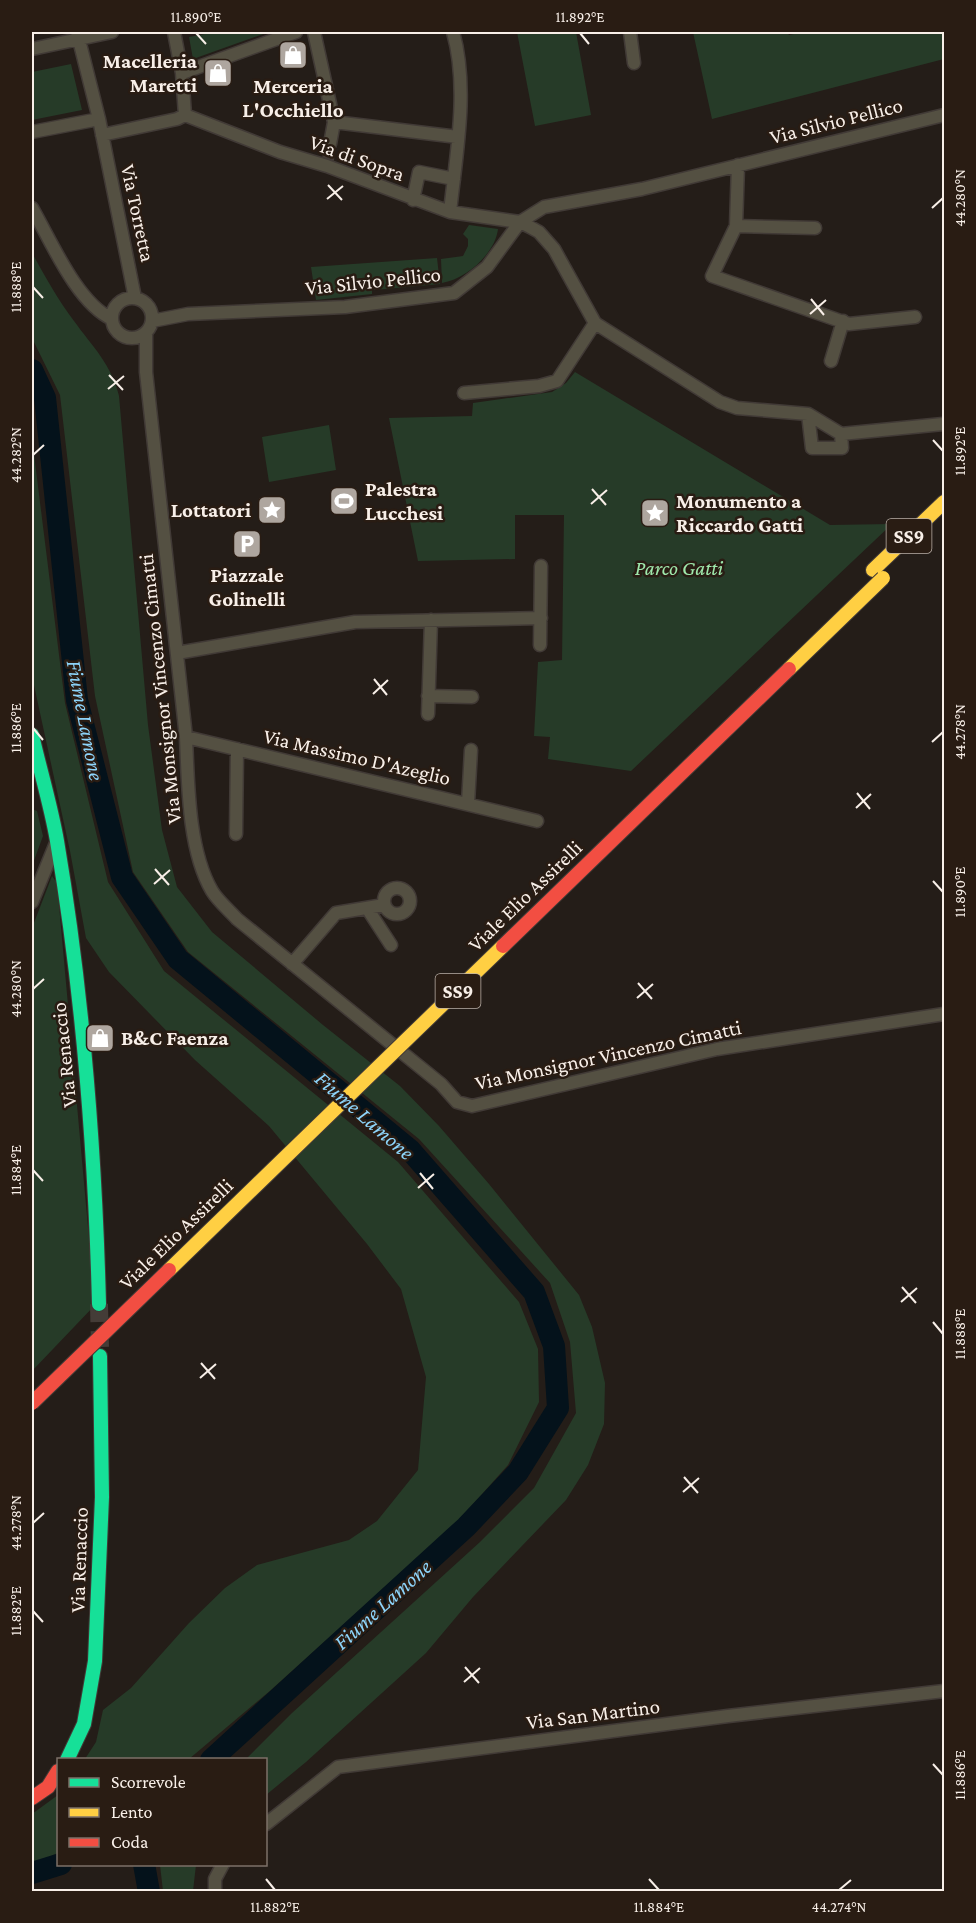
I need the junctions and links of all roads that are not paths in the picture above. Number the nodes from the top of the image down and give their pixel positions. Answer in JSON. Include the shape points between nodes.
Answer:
{"nodes":[{"id":1,"x":112,"y":32,"type":"edge"},
{"id":2,"x":174,"y":32,"type":"edge"},
{"id":3,"x":296,"y":32,"type":"edge"},
{"id":4,"x":314,"y":32,"type":"edge"},
{"id":5,"x":453,"y":32,"type":"edge"},
{"id":6,"x":630,"y":32,"type":"edge"},
{"id":7,"x":78,"y":35,"type":"edge"},
{"id":8,"x":32,"y":49,"type":"edge"},
{"id":9,"x":634,"y":63,"type":"dead end"},
{"id":10,"x":182,"y":73,"type":"junction"},
{"id":11,"x":185,"y":115,"type":"junction"},
{"id":12,"x":945,"y":115,"type":"edge"},
{"id":13,"x":99,"y":119,"type":"junction"},
{"id":14,"x":334,"y":122,"type":"junction"},
{"id":15,"x":32,"y":132,"type":"edge"},
{"id":16,"x":102,"y":135,"type":"junction"},
{"id":17,"x":458,"y":137,"type":"junction"},
{"id":18,"x":330,"y":144,"type":"tunnel mouth"},
{"id":19,"x":738,"y":165,"type":"junction"},
{"id":20,"x":454,"y":178,"type":"junction"},
{"id":21,"x":413,"y":200,"type":"junction"},
{"id":22,"x":32,"y":208,"type":"edge"},
{"id":23,"x":450,"y":212,"type":"junction"},
{"id":24,"x":520,"y":222,"type":"junction"},
{"id":25,"x":736,"y":226,"type":"junction"},
{"id":26,"x":815,"y":228,"type":"dead end"},
{"id":27,"x":135,"y":298,"type":"junction"},
{"id":28,"x":915,"y":317,"type":"dead end"},
{"id":29,"x":112,"y":319,"type":"junction"},
{"id":30,"x":149,"y":321,"type":"junction"},
{"id":31,"x":843,"y":321,"type":"junction"},
{"id":32,"x":595,"y":323,"type":"junction"},
{"id":33,"x":129,"y":338,"type":"junction"},
{"id":34,"x":831,"y":361,"type":"dead end"},
{"id":35,"x":146,"y":372,"type":"junction"},
{"id":36,"x":464,"y":393,"type":"dead end"},
{"id":37,"x":808,"y":414,"type":"junction"},
{"id":38,"x":943,"y":424,"type":"edge"},
{"id":39,"x":841,"y":434,"type":"junction"},
{"id":40,"x":945,"y":502,"type":"edge"},
{"id":41,"x":945,"y":519,"type":"edge"},
{"id":42,"x":541,"y":566,"type":"dead end"},
{"id":43,"x":878,"y":574,"type":"junction"},
{"id":44,"x":541,"y":618,"type":"junction"},
{"id":45,"x":431,"y":620,"type":"junction"},
{"id":46,"x":540,"y":645,"type":"dead end"},
{"id":47,"x":177,"y":653,"type":"junction"},
{"id":48,"x":428,"y":696,"type":"junction"},
{"id":49,"x":472,"y":697,"type":"dead end"},
{"id":50,"x":428,"y":714,"type":"dead end"},
{"id":51,"x":32,"y":735,"type":"edge"},
{"id":52,"x":186,"y":737,"type":"junction"},
{"id":53,"x":237,"y":749,"type":"junction"},
{"id":54,"x":471,"y":750,"type":"dead end"},
{"id":55,"x":36,"y":771,"type":"edge"},
{"id":56,"x":468,"y":803,"type":"junction"},
{"id":57,"x":537,"y":821,"type":"dead end"},
{"id":58,"x":236,"y":834,"type":"dead end"},
{"id":59,"x":57,"y":839,"type":"junction"},
{"id":60,"x":32,"y":902,"type":"edge"},
{"id":61,"x":384,"y":905,"type":"dead end"},
{"id":62,"x":367,"y":908,"type":"junction"},
{"id":63,"x":391,"y":945,"type":"dead end"},
{"id":64,"x":292,"y":964,"type":"junction"},
{"id":65,"x":945,"y":1014,"type":"edge"},
{"id":66,"x":99,"y":1304,"type":"tunnel mouth"},
{"id":67,"x":100,"y":1356,"type":"tunnel mouth"},
{"id":68,"x":32,"y":1386,"type":"edge"},
{"id":69,"x":32,"y":1403,"type":"edge"},
{"id":70,"x":945,"y":1691,"type":"edge"},
{"id":71,"x":68,"y":1758,"type":"edge"},
{"id":72,"x":57,"y":1773,"type":"edge"},
{"id":73,"x":32,"y":1798,"type":"edge"},
{"id":74,"x":267,"y":1823,"type":"edge"},
{"id":75,"x":222,"y":1866,"type":"edge"},
{"id":76,"x":215,"y":1892,"type":"edge"}],
"edges":[{"from":1,"to":7,"type":"street"},
{"from":2,"to":10,"type":"street"},
{"from":3,"to":10,"type":"street"},
{"from":4,"to":14,"type":"street"},
{"from":5,"to":17,"type":"street","via":[[458,47]]},
{"from":6,"to":9,"type":"street"},
{"from":7,"to":8,"type":"street"},
{"from":7,"to":13,"type":"street","name":"Via Torretta"},
{"from":10,"to":11,"type":"street"},
{"from":11,"to":16,"type":"street"},
{"from":11,"to":21,"type":"street","name":"Via di Sopra","via":[[280,152],[327,163]]},
{"from":12,"to":19,"type":"street","name":"Via Silvio Pellico"},
{"from":13,"to":15,"type":"street"},
{"from":13,"to":16,"type":"street","name":"Via Torretta"},
{"from":14,"to":17,"type":"street"},
{"from":14,"to":18,"type":"street"},
{"from":16,"to":27,"type":"street","name":"Via Torretta"},
{"from":17,"to":20,"type":"street"},
{"from":19,"to":24,"type":"street","name":"Via Silvio Pellico","via":[[642,189],[544,207]]},
{"from":19,"to":25,"type":"street"},
{"from":20,"to":21,"type":"street","via":[[419,172]]},
{"from":20,"to":23,"type":"street"},
{"from":21,"to":23,"type":"street","name":"Via di Sopra"},
{"from":22,"to":29,"type":"street","name":"Via Monsignor Vincenzo Cimatti","via":[[79,290],[91,305]]},
{"from":23,"to":24,"type":"street","name":"Via di Sopra"},
{"from":24,"to":30,"type":"street","name":"Via Silvio Pellico","via":[[487,267],[454,292],[345,307],[188,314]]},
{"from":24,"to":32,"type":"street","via":[[539,232],[554,249]]},
{"from":25,"to":26,"type":"street"},
{"from":25,"to":31,"type":"street","via":[[712,276]]},
{"from":27,"to":29,"type":"street","via":[[118,303]]},
{"from":27,"to":30,"type":"street","via":[[146,304]]},
{"from":28,"to":31,"type":"street","via":[[849,324]]},
{"from":29,"to":33,"type":"street","name":"Via Monsignor Vincenzo Cimatti","via":[[115,330]]},
{"from":30,"to":33,"type":"street","via":[[138,337]]},
{"from":30,"to":35,"type":"street","name":"Via Monsignor Vincenzo Cimatti"},
{"from":31,"to":34,"type":"street"},
{"from":32,"to":36,"type":"street","via":[[557,381]]},
{"from":32,"to":37,"type":"street","via":[[720,402],[737,408]]},
{"from":33,"to":35,"type":"street","name":"Via Monsignor Vincenzo Cimatti"},
{"from":35,"to":47,"type":"street","name":"Via Monsignor Vincenzo Cimatti"},
{"from":37,"to":39,"type":"street"},
{"from":37,"to":39,"type":"street","via":[[812,448],[842,448]]},
{"from":38,"to":39,"type":"street"},
{"from":40,"to":43,"type":"main road","name":"Viale Elio Assirelli","number":"SS9"},
{"from":41,"to":43,"type":"main road","name":"Viale Elio Assirelli","number":"SS9"},
{"from":42,"to":44,"type":"street"},
{"from":43,"to":68,"type":"main road","name":"Viale Elio Assirelli","number":"SS9"},
{"from":43,"to":69,"type":"main road","name":"Viale Elio Assirelli","number":"SS9","bridge":true},
{"from":44,"to":45,"type":"street"},
{"from":44,"to":46,"type":"street"},
{"from":45,"to":47,"type":"street","via":[[355,621]]},
{"from":45,"to":48,"type":"street"},
{"from":47,"to":52,"type":"street","name":"Via Monsignor Vincenzo Cimatti"},
{"from":48,"to":49,"type":"street"},
{"from":48,"to":50,"type":"street"},
{"from":51,"to":55,"type":"main road","name":"Via Renaccio"},
{"from":52,"to":53,"type":"street","name":"Via Massimo D'Azeglio"},
{"from":52,"to":64,"type":"street","name":"Via Monsignor Vincenzo Cimatti","via":[[197,851],[212,892],[237,919]]},
{"from":53,"to":56,"type":"street","name":"Via Massimo D'Azeglio"},
{"from":53,"to":58,"type":"street","name":"Via Massimo D'Azeglio"},
{"from":54,"to":56,"type":"street","name":"Via Massimo D'Azeglio"},
{"from":55,"to":59,"type":"main road","name":"Via Renaccio"},
{"from":56,"to":57,"type":"street","name":"Via Massimo D'Azeglio"},
{"from":59,"to":60,"type":"street"},
{"from":59,"to":66,"type":"main road","name":"Via Renaccio","via":[[89,1092]]},
{"from":61,"to":62,"type":"street"},
{"from":62,"to":63,"type":"street"},
{"from":62,"to":64,"type":"street","via":[[336,913]]},
{"from":64,"to":65,"type":"street","name":"Via Monsignor Vincenzo Cimatti","via":[[441,1084],[457,1102],[472,1106],[717,1049]]},
{"from":67,"to":71,"type":"main road","name":"Via Renaccio","via":[[102,1497],[95,1661],[84,1724]]},
{"from":70,"to":74,"type":"street","name":"Via San Martino","via":[[338,1767]]},
{"from":72,"to":73,"type":"main road","via":[[48,1787]]},
{"from":75,"to":76,"type":"street","via":[[215,1879]]}]}
